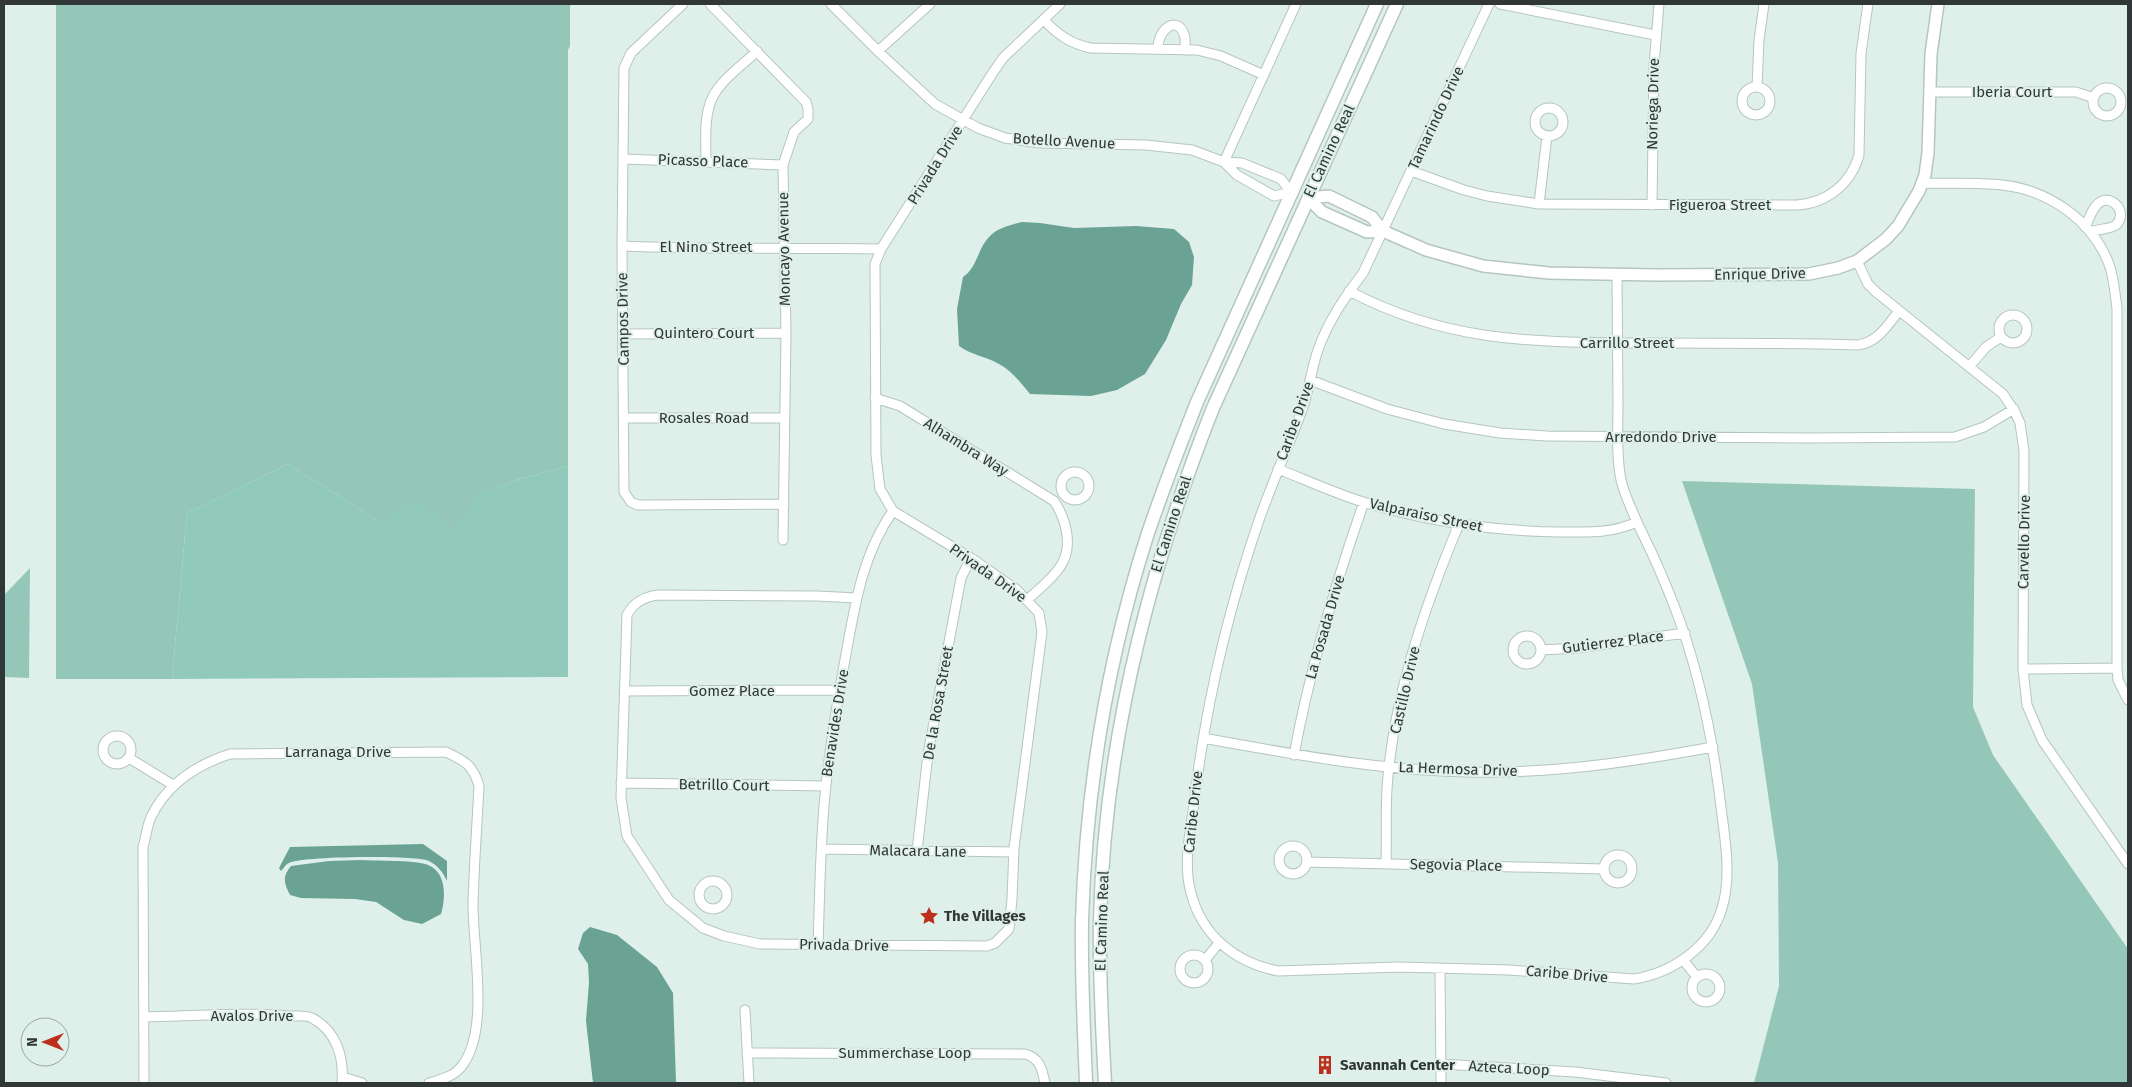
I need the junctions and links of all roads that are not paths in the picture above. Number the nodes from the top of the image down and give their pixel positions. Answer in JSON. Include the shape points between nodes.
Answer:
{"nodes":[{"id":1,"x":683,"y":4,"type":"edge"},
{"id":2,"x":710,"y":4,"type":"edge"},
{"id":3,"x":831,"y":4,"type":"edge"},
{"id":4,"x":930,"y":4,"type":"edge"},
{"id":5,"x":1060,"y":4,"type":"edge"},
{"id":6,"x":1296,"y":4,"type":"edge"},
{"id":7,"x":1377,"y":4,"type":"edge"},
{"id":8,"x":1397,"y":4,"type":"edge"},
{"id":9,"x":1489,"y":4,"type":"edge"},
{"id":10,"x":1500,"y":4,"type":"edge"},
{"id":11,"x":1659,"y":4,"type":"edge"},
{"id":12,"x":1764,"y":4,"type":"edge"},
{"id":13,"x":1868,"y":4,"type":"edge"},
{"id":14,"x":1938,"y":4,"type":"edge"},
{"id":15,"x":1044,"y":20,"type":"junction"},
{"id":16,"x":1656,"y":35,"type":"junction"},
{"id":17,"x":1158,"y":49,"type":"junction"},
{"id":18,"x":1185,"y":50,"type":"junction"},
{"id":19,"x":757,"y":51,"type":"junction"},
{"id":20,"x":878,"y":51,"type":"junction"},
{"id":21,"x":1264,"y":75,"type":"junction"},
{"id":22,"x":1757,"y":87,"type":"dead end"},
{"id":23,"x":1929,"y":92,"type":"junction"},
{"id":24,"x":2094,"y":98,"type":"dead end"},
{"id":25,"x":962,"y":121,"type":"junction"},
{"id":26,"x":1547,"y":136,"type":"dead end"},
{"id":27,"x":623,"y":158,"type":"junction"},
{"id":28,"x":706,"y":161,"type":"junction"},
{"id":29,"x":1224,"y":162,"type":"junction"},
{"id":30,"x":783,"y":165,"type":"junction"},
{"id":31,"x":1411,"y":171,"type":"junction"},
{"id":32,"x":1922,"y":183,"type":"junction"},
{"id":33,"x":1291,"y":192,"type":"junction"},
{"id":34,"x":1308,"y":198,"type":"junction"},
{"id":35,"x":1539,"y":204,"type":"junction"},
{"id":36,"x":1652,"y":205,"type":"junction"},
{"id":37,"x":1383,"y":232,"type":"junction"},
{"id":38,"x":622,"y":246,"type":"junction"},
{"id":39,"x":784,"y":247,"type":"junction"},
{"id":40,"x":881,"y":249,"type":"junction"},
{"id":41,"x":1857,"y":261,"type":"junction"},
{"id":42,"x":1617,"y":275,"type":"junction"},
{"id":43,"x":1349,"y":291,"type":"junction"},
{"id":44,"x":1899,"y":311,"type":"junction"},
{"id":45,"x":786,"y":333,"type":"junction"},
{"id":46,"x":623,"y":334,"type":"junction"},
{"id":47,"x":2001,"y":337,"type":"dead end"},
{"id":48,"x":1618,"y":343,"type":"junction"},
{"id":49,"x":1969,"y":367,"type":"junction"},
{"id":50,"x":1310,"y":380,"type":"junction"},
{"id":51,"x":875,"y":398,"type":"junction"},
{"id":52,"x":2014,"y":409,"type":"junction"},
{"id":53,"x":624,"y":418,"type":"junction"},
{"id":54,"x":785,"y":418,"type":"junction"},
{"id":55,"x":1619,"y":438,"type":"junction"},
{"id":56,"x":1278,"y":469,"type":"junction"},
{"id":57,"x":1064,"y":495,"type":"dead end"},
{"id":58,"x":1054,"y":501,"type":"junction"},
{"id":59,"x":1364,"y":502,"type":"junction"},
{"id":60,"x":784,"y":504,"type":"junction"},
{"id":61,"x":894,"y":511,"type":"junction"},
{"id":62,"x":1637,"y":522,"type":"junction"},
{"id":63,"x":1459,"y":524,"type":"junction"},
{"id":64,"x":784,"y":540,"type":"dead end"},
{"id":65,"x":971,"y":558,"type":"junction"},
{"id":66,"x":856,"y":598,"type":"junction"},
{"id":67,"x":1027,"y":600,"type":"junction"},
{"id":68,"x":1685,"y":633,"type":"junction"},
{"id":69,"x":1541,"y":650,"type":"dead end"},
{"id":70,"x":2117,"y":668,"type":"junction"},
{"id":71,"x":2023,"y":669,"type":"junction"},
{"id":72,"x":840,"y":690,"type":"junction"},
{"id":73,"x":625,"y":691,"type":"junction"},
{"id":74,"x":2128,"y":700,"type":"edge"},
{"id":75,"x":1203,"y":738,"type":"junction"},
{"id":76,"x":1713,"y":747,"type":"junction"},
{"id":77,"x":1294,"y":755,"type":"junction"},
{"id":78,"x":129,"y":758,"type":"dead end"},
{"id":79,"x":1389,"y":767,"type":"junction"},
{"id":80,"x":621,"y":783,"type":"junction"},
{"id":81,"x":174,"y":785,"type":"junction"},
{"id":82,"x":826,"y":786,"type":"junction"},
{"id":83,"x":822,"y":849,"type":"junction"},
{"id":84,"x":917,"y":851,"type":"junction"},
{"id":85,"x":1014,"y":852,"type":"junction"},
{"id":86,"x":1307,"y":862,"type":"dead end"},
{"id":87,"x":1386,"y":863,"type":"junction"},
{"id":88,"x":2128,"y":864,"type":"edge"},
{"id":89,"x":1604,"y":870,"type":"dead end"},
{"id":90,"x":702,"y":904,"type":"dead end"},
{"id":91,"x":690,"y":917,"type":"junction"},
{"id":92,"x":1220,"y":942,"type":"junction"},
{"id":93,"x":818,"y":944,"type":"junction"},
{"id":94,"x":1205,"y":960,"type":"dead end"},
{"id":95,"x":1683,"y":960,"type":"junction"},
{"id":96,"x":1440,"y":969,"type":"junction"},
{"id":97,"x":1697,"y":978,"type":"dead end"},
{"id":98,"x":745,"y":1010,"type":"dead end"},
{"id":99,"x":144,"y":1017,"type":"junction"},
{"id":100,"x":747,"y":1053,"type":"junction"},
{"id":101,"x":1441,"y":1064,"type":"junction"},
{"id":102,"x":342,"y":1080,"type":"edge"},
{"id":103,"x":144,"y":1083,"type":"edge"},
{"id":104,"x":362,"y":1083,"type":"edge"},
{"id":105,"x":429,"y":1083,"type":"edge"},
{"id":106,"x":749,"y":1083,"type":"edge"},
{"id":107,"x":1045,"y":1083,"type":"edge"},
{"id":108,"x":1086,"y":1083,"type":"edge"},
{"id":109,"x":1105,"y":1083,"type":"edge"},
{"id":110,"x":1441,"y":1083,"type":"edge"},
{"id":111,"x":1666,"y":1083,"type":"edge"}],
"edges":[{"from":1,"to":27,"type":"street","name":"Campos Drive","via":[[632,53],[624,68]]},
{"from":2,"to":19,"type":"street","name":"Moncayo Avenue"},
{"from":3,"to":20,"type":"street","name":"Botello Avenue"},
{"from":4,"to":20,"type":"street"},
{"from":5,"to":15,"type":"street","name":"Privada Drive"},
{"from":6,"to":21,"type":"street"},
{"from":7,"to":33,"type":"main road","name":"El Camino Real"},
{"from":8,"to":34,"type":"main road","name":"El Camino Real"},
{"from":9,"to":31,"type":"street","name":"Tamarindo Drive"},
{"from":10,"to":16,"type":"street"},
{"from":11,"to":16,"type":"street","name":"Noriega Drive"},
{"from":12,"to":22,"type":"street"},
{"from":13,"to":36,"type":"street","name":"Figueroa Street","via":[[1861,53],[1859,155],[1837,190],[1816,202],[1797,205]]},
{"from":14,"to":23,"type":"street","name":"Enrique Drive"},
{"from":15,"to":17,"type":"street","via":[[1078,45]]},
{"from":15,"to":25,"type":"street","name":"Privada Drive","via":[[1004,58]]},
{"from":16,"to":36,"type":"street","name":"Noriega Drive"},
{"from":17,"to":18,"type":"street"},
{"from":17,"to":18,"type":"street","via":[[1162,31],[1175,26],[1184,33]]},
{"from":18,"to":21,"type":"street","via":[[1210,52]]},
{"from":19,"to":28,"type":"street","via":[[712,98],[708,107]]},
{"from":19,"to":30,"type":"street","name":"Moncayo Avenue","via":[[806,102],[808,109],[808,119],[794,132]]},
{"from":20,"to":25,"type":"street","name":"Botello Avenue","via":[[935,104]]},
{"from":21,"to":29,"type":"street"},
{"from":23,"to":24,"type":"street","name":"Iberia Court","via":[[2076,92]]},
{"from":23,"to":32,"type":"street","name":"Enrique Drive","via":[[1928,153]]},
{"from":25,"to":29,"type":"street","name":"Botello Avenue","via":[[1005,138],[1039,143],[1176,148],[1192,150]]},
{"from":25,"to":40,"type":"street","name":"Privada Drive"},
{"from":26,"to":35,"type":"street"},
{"from":27,"to":28,"type":"street","name":"Picasso Place"},
{"from":27,"to":38,"type":"street","name":"Campos Drive"},
{"from":28,"to":30,"type":"street","name":"Picasso Place"},
{"from":29,"to":33,"type":"street","name":"Botello Avenue","via":[[1242,163],[1281,180]]},
{"from":29,"to":33,"type":"street","name":"Botello Avenue","via":[[1237,175],[1274,196]]},
{"from":30,"to":39,"type":"street","name":"Moncayo Avenue"},
{"from":31,"to":35,"type":"street","name":"Figueroa Street","via":[[1487,196]]},
{"from":31,"to":37,"type":"street","name":"Tamarindo Drive"},
{"from":32,"to":41,"type":"street","name":"Enrique Drive","via":[[1898,226]]},
{"from":32,"to":70,"type":"street","via":[[2002,185],[2028,190],[2062,206],[2088,229],[2109,266],[2117,308]]},
{"from":33,"to":34,"type":"main road"},
{"from":33,"to":108,"type":"main road","name":"El Camino Real","via":[[1170,468],[1148,534],[1117,650],[1101,734],[1086,858],[1082,920]]},
{"from":34,"to":37,"type":"street","name":"Enrique Drive","via":[[1322,212],[1367,232]]},
{"from":34,"to":37,"type":"street","name":"Enrique Drive","via":[[1329,196],[1372,217]]},
{"from":34,"to":109,"type":"main road","name":"El Camino Real","via":[[1213,408],[1189,469],[1165,540],[1135,651],[1111,788],[1104,859],[1100,978]]},
{"from":35,"to":36,"type":"street","name":"Figueroa Street"},
{"from":37,"to":42,"type":"street","name":"Enrique Drive","via":[[1426,250],[1483,266],[1549,273]]},
{"from":37,"to":43,"type":"street","name":"Caribe Drive","via":[[1363,273]]},
{"from":38,"to":39,"type":"street","name":"El Nino Street"},
{"from":38,"to":46,"type":"street","name":"Campos Drive"},
{"from":39,"to":40,"type":"street","name":"El Nino Street"},
{"from":39,"to":45,"type":"street","name":"Moncayo Avenue"},
{"from":40,"to":51,"type":"street","name":"Privada Drive","via":[[875,264]]},
{"from":41,"to":42,"type":"street","name":"Enrique Drive","via":[[1809,274]]},
{"from":41,"to":44,"type":"street","name":"Carvello Drive","via":[[1868,284]]},
{"from":42,"to":48,"type":"street","name":"Caribe Drive"},
{"from":43,"to":48,"type":"street","name":"Carrillo Street","via":[[1388,311],[1482,336],[1546,342]]},
{"from":43,"to":50,"type":"street","name":"Caribe Drive","via":[[1325,333]]},
{"from":44,"to":48,"type":"street","name":"Carrillo Street","via":[[1880,335],[1858,345]]},
{"from":44,"to":49,"type":"street","name":"Carvello Drive"},
{"from":45,"to":46,"type":"street","name":"Quintero Court"},
{"from":45,"to":54,"type":"street","name":"Moncayo Avenue"},
{"from":46,"to":53,"type":"street","name":"Campos Drive"},
{"from":47,"to":49,"type":"street","via":[[1986,347]]},
{"from":48,"to":55,"type":"street","name":"Caribe Drive"},
{"from":49,"to":52,"type":"street","name":"Carvello Drive","via":[[1996,388]]},
{"from":50,"to":55,"type":"street","name":"Arredondo Drive","via":[[1387,410],[1444,424],[1527,435]]},
{"from":50,"to":56,"type":"street","name":"Caribe Drive","via":[[1303,409]]},
{"from":51,"to":58,"type":"street","name":"Alhambra Way","via":[[904,408]]},
{"from":51,"to":61,"type":"street","name":"Privada Drive","via":[[879,481],[883,495]]},
{"from":52,"to":55,"type":"street","name":"Arredondo Drive","via":[[1984,427],[1955,436]]},
{"from":52,"to":71,"type":"street","name":"Carvello Drive","via":[[2020,423],[2024,451]]},
{"from":53,"to":54,"type":"street","name":"Rosales Road"},
{"from":53,"to":60,"type":"street","name":"Campos Drive","via":[[624,492],[631,502],[638,505]]},
{"from":54,"to":60,"type":"street","name":"Moncayo Avenue"},
{"from":55,"to":62,"type":"street","name":"Caribe Drive","via":[[1622,481]]},
{"from":56,"to":59,"type":"street","name":"Valparaiso Street"},
{"from":56,"to":75,"type":"street","name":"Caribe Drive","via":[[1258,522],[1230,616]]},
{"from":57,"to":58,"type":"street"},
{"from":58,"to":67,"type":"street","via":[[1066,527],[1065,557],[1060,568]]},
{"from":59,"to":63,"type":"street","name":"Valparaiso Street"},
{"from":59,"to":77,"type":"street","name":"La Posada Drive","via":[[1328,611]]},
{"from":60,"to":64,"type":"street","name":"Moncayo Avenue"},
{"from":61,"to":65,"type":"street","name":"Privada Drive"},
{"from":61,"to":66,"type":"street","name":"Benavides Drive","via":[[868,560]]},
{"from":62,"to":63,"type":"street","name":"Valparaiso Street","via":[[1623,529],[1605,532],[1516,530]]},
{"from":62,"to":68,"type":"street","name":"Caribe Drive"},
{"from":63,"to":79,"type":"street","name":"Castillo Drive","via":[[1419,632]]},
{"from":65,"to":67,"type":"street","name":"Privada Drive"},
{"from":65,"to":84,"type":"street","name":"De la Rosa Street","via":[[961,578],[928,754]]},
{"from":66,"to":72,"type":"street","name":"Benavides Drive"},
{"from":66,"to":73,"type":"street","name":"Privada Drive","via":[[649,596],[637,602],[628,615]]},
{"from":67,"to":85,"type":"street","name":"Privada Drive","via":[[1038,613],[1042,632]]},
{"from":68,"to":69,"type":"street","name":"Gutierrez Place"},
{"from":68,"to":76,"type":"street","name":"Caribe Drive"},
{"from":70,"to":71,"type":"street"},
{"from":70,"to":74,"type":"street","via":[[2118,680]]},
{"from":71,"to":88,"type":"street","name":"Carvello Drive","via":[[2028,704],[2042,740]]},
{"from":72,"to":73,"type":"street","name":"Gomez Place"},
{"from":72,"to":82,"type":"street","name":"Benavides Drive"},
{"from":73,"to":80,"type":"street","name":"Privada Drive"},
{"from":75,"to":77,"type":"street","name":"La Hermosa Drive"},
{"from":75,"to":92,"type":"street","name":"Caribe Drive","via":[[1191,823],[1188,877],[1196,908],[1204,924]]},
{"from":76,"to":79,"type":"street","name":"La Hermosa Drive","via":[[1644,760],[1555,770],[1497,772]]},
{"from":76,"to":95,"type":"street","name":"Caribe Drive","via":[[1725,841],[1725,891],[1714,928]]},
{"from":77,"to":79,"type":"street","name":"La Hermosa Drive"},
{"from":78,"to":81,"type":"street"},
{"from":79,"to":87,"type":"street","name":"Castillo Drive"},
{"from":80,"to":82,"type":"street","name":"Betrillo Court"},
{"from":80,"to":91,"type":"street","name":"Privada Drive","via":[[627,836],[669,900]]},
{"from":81,"to":99,"type":"street","name":"Larranaga Drive","via":[[150,819],[143,847]]},
{"from":81,"to":105,"type":"street","name":"Larranaga Drive","via":[[197,768],[230,754],[446,752],[468,764],[476,774],[479,786],[473,906],[478,995],[475,1039],[464,1063],[452,1076]]},
{"from":82,"to":83,"type":"street","name":"Benavides Drive"},
{"from":83,"to":84,"type":"street","name":"Malacara Lane"},
{"from":83,"to":93,"type":"street","name":"Benavides Drive"},
{"from":84,"to":85,"type":"street","name":"Malacara Lane"},
{"from":85,"to":93,"type":"street","name":"Privada Drive","via":[[1009,929],[995,943],[988,946]]},
{"from":86,"to":87,"type":"street","name":"Segovia Place"},
{"from":87,"to":89,"type":"street","name":"Segovia Place"},
{"from":90,"to":91,"type":"street"},
{"from":91,"to":93,"type":"street","name":"Privada Drive","via":[[703,928],[746,942]]},
{"from":92,"to":94,"type":"street"},
{"from":92,"to":96,"type":"street","name":"Caribe Drive","via":[[1245,961],[1278,971],[1399,967]]},
{"from":95,"to":96,"type":"street","name":"Caribe Drive","via":[[1649,977],[1634,979]]},
{"from":95,"to":97,"type":"street"},
{"from":96,"to":101,"type":"street"},
{"from":98,"to":100,"type":"street"},
{"from":99,"to":102,"type":"street","name":"Avalos Drive","via":[[311,1017],[324,1027],[339,1047],[344,1065]]},
{"from":99,"to":103,"type":"street","name":"Larranaga Drive"},
{"from":100,"to":106,"type":"street"},
{"from":100,"to":107,"type":"street","name":"Summerchase Loop","via":[[1025,1054],[1040,1064]]},
{"from":101,"to":110,"type":"street"},
{"from":101,"to":111,"type":"street","name":"Azteca Loop","via":[[1575,1072]]},
{"from":102,"to":104,"type":"street"}]}
